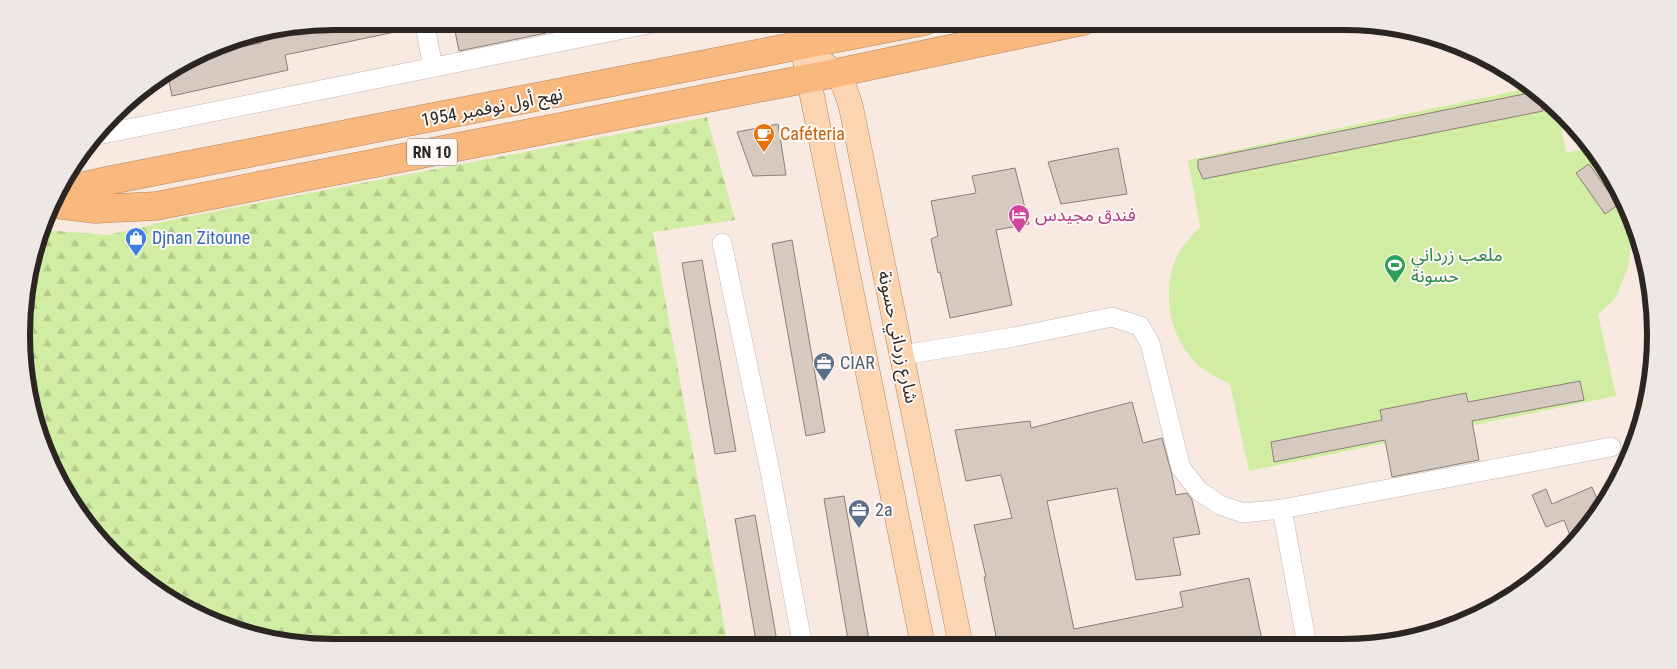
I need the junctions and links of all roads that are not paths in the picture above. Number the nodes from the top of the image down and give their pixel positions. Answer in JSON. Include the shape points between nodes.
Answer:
{"nodes":[{"id":1,"x":426,"y":30,"type":"edge"},
{"id":2,"x":618,"y":30,"type":"edge"},
{"id":3,"x":838,"y":30,"type":"edge"},
{"id":4,"x":1040,"y":30,"type":"edge"},
{"id":5,"x":800,"y":34,"type":"edge"},
{"id":6,"x":434,"y":67,"type":"junction"},
{"id":7,"x":836,"y":73,"type":"junction"},
{"id":8,"x":808,"y":78,"type":"junction"},
{"id":9,"x":107,"y":133,"type":"edge"},
{"id":10,"x":67,"y":190,"type":"edge"},
{"id":11,"x":59,"y":205,"type":"edge"},
{"id":12,"x":722,"y":243,"type":"dead end"},
{"id":13,"x":902,"y":354,"type":"junction"},
{"id":14,"x":865,"y":359,"type":"junction"},
{"id":15,"x":1611,"y":447,"type":"dead end"},
{"id":16,"x":1282,"y":509,"type":"junction"},
{"id":17,"x":802,"y":639,"type":"edge"},
{"id":18,"x":922,"y":639,"type":"edge"},
{"id":19,"x":960,"y":639,"type":"edge"},
{"id":20,"x":1306,"y":639,"type":"edge"}],
"edges":[{"from":1,"to":6,"type":"street"},
{"from":2,"to":6,"type":"street"},
{"from":3,"to":5,"type":"highway","name":"نهج أول نوفمبر 1954","number":"RN 10"},
{"from":4,"to":7,"type":"highway","number":"RN 10"},
{"from":5,"to":7,"type":"main road","name":"شارع زرداني حسونة"},
{"from":5,"to":8,"type":"main road","name":"شارع زرداني حسونة"},
{"from":5,"to":10,"type":"highway","name":"نهج أول نوفمبر 1954","number":"RN 10"},
{"from":6,"to":9,"type":"street"},
{"from":7,"to":8,"type":"highway","number":"RN 10"},
{"from":7,"to":13,"type":"main road","name":"شارع زرداني حسونة","via":[[843,81],[852,108]]},
{"from":8,"to":11,"type":"highway","name":"نهج أول نوفمبر 1954","number":"RN 10","via":[[156,206],[95,209]]},
{"from":8,"to":14,"type":"main road","name":"شارع زرداني حسونة"},
{"from":12,"to":17,"type":"street"},
{"from":13,"to":14,"type":"main road"},
{"from":13,"to":16,"type":"street","via":[[1014,337],[1112,317],[1140,326],[1150,342],[1181,468],[1199,491],[1220,505],[1243,512]]},
{"from":13,"to":19,"type":"main road","name":"شارع زرداني حسونة"},
{"from":14,"to":18,"type":"main road","name":"شارع زرداني حسونة"},
{"from":15,"to":16,"type":"street"},
{"from":16,"to":20,"type":"street"}]}
